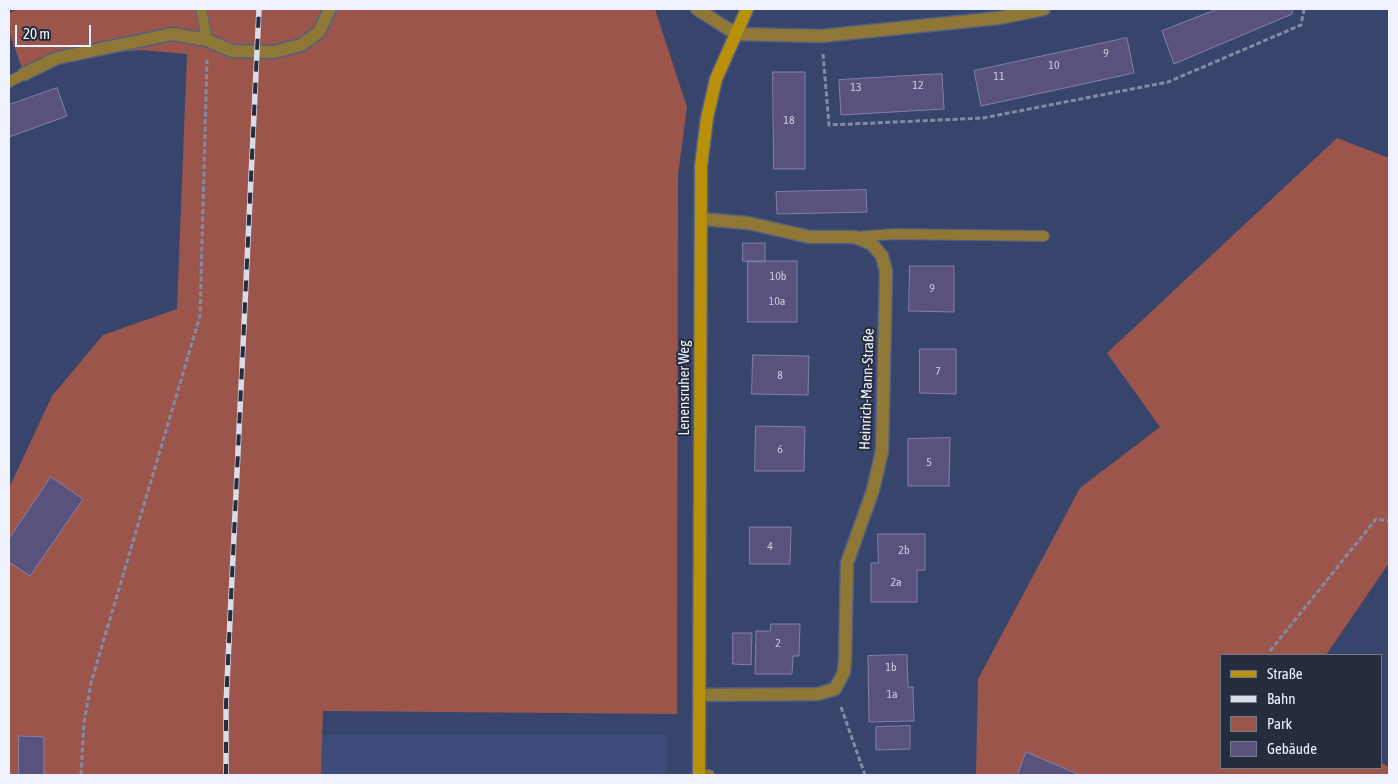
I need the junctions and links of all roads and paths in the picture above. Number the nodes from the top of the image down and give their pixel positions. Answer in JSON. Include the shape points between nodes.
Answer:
{"nodes":[{"id":1,"x":201,"y":9,"type":"edge"},
{"id":2,"x":330,"y":9,"type":"edge"},
{"id":3,"x":697,"y":9,"type":"edge"},
{"id":4,"x":747,"y":9,"type":"edge"},
{"id":5,"x":1044,"y":9,"type":"edge"},
{"id":6,"x":1304,"y":9,"type":"edge"},
{"id":7,"x":736,"y":34,"type":"junction"},
{"id":8,"x":821,"y":36,"type":"junction"},
{"id":9,"x":208,"y":40,"type":"junction"},
{"id":10,"x":24,"y":74,"type":"joint"},
{"id":11,"x":9,"y":82,"type":"edge"},
{"id":12,"x":701,"y":219,"type":"junction"},
{"id":13,"x":1044,"y":236,"type":"dead end"},
{"id":14,"x":855,"y":237,"type":"junction"},
{"id":15,"x":1389,"y":521,"type":"edge"},
{"id":16,"x":1270,"y":651,"type":"dead end"},
{"id":17,"x":835,"y":690,"type":"junction"},
{"id":18,"x":699,"y":694,"type":"junction"},
{"id":19,"x":81,"y":775,"type":"edge"},
{"id":20,"x":699,"y":775,"type":"edge"},
{"id":21,"x":710,"y":775,"type":"edge"},
{"id":22,"x":865,"y":775,"type":"edge"}],
"edges":[{"from":1,"to":9,"type":"lane"},
{"from":2,"to":9,"type":"street","via":[[319,32],[301,45],[274,52],[232,52]]},
{"from":3,"to":7,"type":"street"},
{"from":4,"to":7,"type":"street","name":"Lenensruher Weg"},
{"from":5,"to":8,"type":"street","via":[[999,18]]},
{"from":6,"to":8,"type":"path","via":[[1301,25],[1168,82],[983,118],[829,125]]},
{"from":7,"to":8,"type":"street"},
{"from":7,"to":12,"type":"street","name":"Lenensruher Weg","via":[[716,79],[706,118],[701,166]]},
{"from":9,"to":10,"type":"street","via":[[172,34],[57,58]]},
{"from":9,"to":19,"type":"path","via":[[200,316],[91,683],[84,723]]},
{"from":10,"to":11,"type":"lane"},
{"from":12,"to":14,"type":"street","name":"Heinrich-Mann-Straße","via":[[748,223],[810,237]]},
{"from":12,"to":18,"type":"street","name":"Lenensruher Weg"},
{"from":13,"to":14,"type":"lane","via":[[894,234]]},
{"from":14,"to":17,"type":"street","name":"Heinrich-Mann-Straße","via":[[872,244],[882,256],[886,270],[885,404],[882,450],[873,490],[847,563],[846,659]]},
{"from":15,"to":16,"type":"path","via":[[1376,519]]},
{"from":17,"to":18,"type":"street","via":[[818,694]]},
{"from":17,"to":22,"type":"path"},
{"from":18,"to":20,"type":"street","name":"Lenensruher Weg"},
{"from":20,"to":21,"type":"lane"}]}
